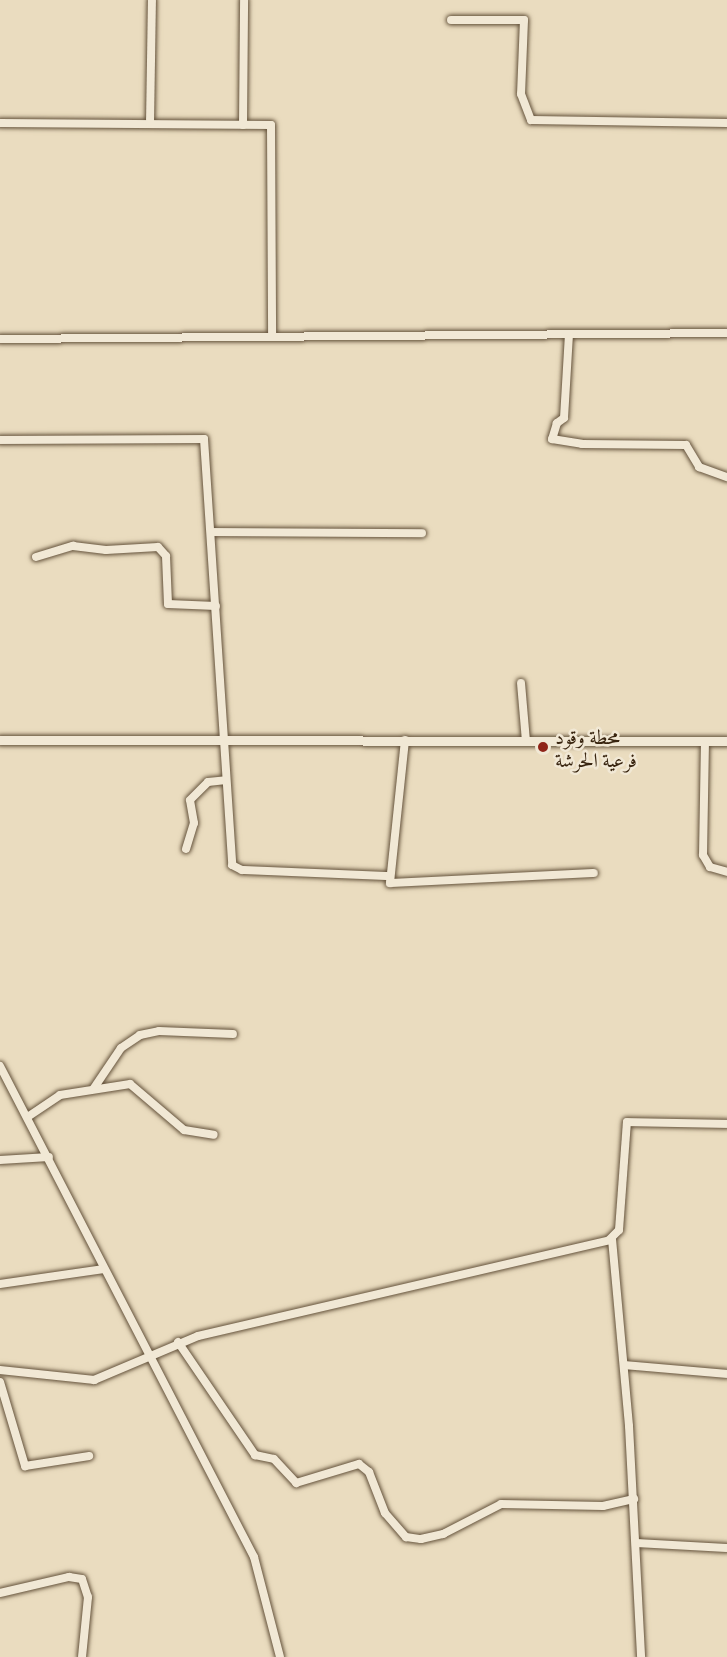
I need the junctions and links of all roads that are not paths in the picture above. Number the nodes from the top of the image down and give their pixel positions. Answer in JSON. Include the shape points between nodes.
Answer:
{"nodes":[{"id":1,"x":152,"y":0,"type":"edge"},
{"id":2,"x":244,"y":0,"type":"edge"},
{"id":3,"x":451,"y":20,"type":"dead end"},
{"id":4,"x":0,"y":123,"type":"edge"},
{"id":5,"x":727,"y":123,"type":"edge"},
{"id":6,"x":150,"y":124,"type":"junction"},
{"id":7,"x":243,"y":125,"type":"junction"},
{"id":8,"x":569,"y":333,"type":"junction"},
{"id":9,"x":727,"y":333,"type":"edge"},
{"id":10,"x":272,"y":337,"type":"junction"},
{"id":11,"x":0,"y":339,"type":"edge"},
{"id":12,"x":0,"y":440,"type":"edge"},
{"id":13,"x":727,"y":477,"type":"edge"},
{"id":14,"x":211,"y":532,"type":"junction"},
{"id":15,"x":422,"y":533,"type":"dead end"},
{"id":16,"x":36,"y":557,"type":"dead end"},
{"id":17,"x":216,"y":606,"type":"junction"},
{"id":18,"x":521,"y":683,"type":"dead end"},
{"id":19,"x":0,"y":740,"type":"edge"},
{"id":20,"x":224,"y":740,"type":"junction"},
{"id":21,"x":405,"y":740,"type":"junction"},
{"id":22,"x":526,"y":741,"type":"junction"},
{"id":23,"x":705,"y":741,"type":"junction"},
{"id":24,"x":727,"y":741,"type":"edge"},
{"id":25,"x":226,"y":780,"type":"junction"},
{"id":26,"x":186,"y":849,"type":"dead end"},
{"id":27,"x":727,"y":872,"type":"edge"},
{"id":28,"x":594,"y":873,"type":"dead end"},
{"id":29,"x":388,"y":876,"type":"junction"},
{"id":30,"x":233,"y":1034,"type":"dead end"},
{"id":31,"x":0,"y":1066,"type":"edge"},
{"id":32,"x":94,"y":1088,"type":"junction"},
{"id":33,"x":29,"y":1116,"type":"junction"},
{"id":34,"x":727,"y":1124,"type":"edge"},
{"id":35,"x":214,"y":1135,"type":"dead end"},
{"id":36,"x":49,"y":1157,"type":"junction"},
{"id":37,"x":0,"y":1160,"type":"edge"},
{"id":38,"x":612,"y":1239,"type":"junction"},
{"id":39,"x":104,"y":1269,"type":"junction"},
{"id":40,"x":0,"y":1284,"type":"edge"},
{"id":41,"x":178,"y":1342,"type":"junction"},
{"id":42,"x":151,"y":1353,"type":"junction"},
{"id":43,"x":625,"y":1365,"type":"junction"},
{"id":44,"x":0,"y":1370,"type":"edge"},
{"id":45,"x":727,"y":1374,"type":"edge"},
{"id":46,"x":0,"y":1382,"type":"edge"},
{"id":47,"x":89,"y":1456,"type":"dead end"},
{"id":48,"x":634,"y":1499,"type":"junction"},
{"id":49,"x":636,"y":1544,"type":"junction"},
{"id":50,"x":727,"y":1548,"type":"edge"},
{"id":51,"x":0,"y":1593,"type":"edge"},
{"id":52,"x":82,"y":1657,"type":"edge"},
{"id":53,"x":280,"y":1657,"type":"edge"},
{"id":54,"x":641,"y":1657,"type":"edge"}],
"edges":[{"from":1,"to":6,"type":"street"},
{"from":2,"to":7,"type":"street"},
{"from":3,"to":5,"type":"street","via":[[524,20],[521,94],[531,120]]},
{"from":4,"to":6,"type":"street"},
{"from":6,"to":7,"type":"street"},
{"from":7,"to":10,"type":"street","via":[[272,127]]},
{"from":8,"to":9,"type":"street"},
{"from":8,"to":10,"type":"street"},
{"from":8,"to":13,"type":"street","via":[[564,418],[557,423],[554,441],[686,445],[699,467]]},
{"from":10,"to":11,"type":"street"},
{"from":12,"to":14,"type":"street","via":[[201,437]]},
{"from":14,"to":15,"type":"street"},
{"from":14,"to":17,"type":"street"},
{"from":16,"to":17,"type":"street","via":[[74,546],[106,550],[158,547],[166,556],[168,604]]},
{"from":17,"to":20,"type":"street"},
{"from":18,"to":22,"type":"street"},
{"from":19,"to":20,"type":"street"},
{"from":20,"to":21,"type":"street"},
{"from":20,"to":25,"type":"street"},
{"from":21,"to":22,"type":"street"},
{"from":21,"to":29,"type":"street"},
{"from":22,"to":23,"type":"street"},
{"from":23,"to":24,"type":"street"},
{"from":23,"to":27,"type":"street","via":[[703,855],[710,867]]},
{"from":25,"to":26,"type":"street","via":[[208,782],[190,800],[194,823]]},
{"from":25,"to":29,"type":"street","via":[[231,858],[237,869]]},
{"from":28,"to":29,"type":"street","via":[[450,877],[404,885],[392,884]]},
{"from":30,"to":32,"type":"street","via":[[167,1031],[140,1035],[121,1048]]},
{"from":31,"to":33,"type":"street"},
{"from":32,"to":33,"type":"street","via":[[60,1095]]},
{"from":32,"to":35,"type":"street","via":[[132,1084],[184,1130]]},
{"from":33,"to":36,"type":"street"},
{"from":34,"to":38,"type":"street","via":[[627,1122],[619,1230]]},
{"from":36,"to":37,"type":"street"},
{"from":36,"to":39,"type":"street"},
{"from":38,"to":41,"type":"street"},
{"from":38,"to":43,"type":"street"},
{"from":39,"to":40,"type":"street"},
{"from":39,"to":42,"type":"street"},
{"from":41,"to":42,"type":"street"},
{"from":41,"to":48,"type":"street","via":[[255,1455],[274,1459],[296,1483],[359,1464],[369,1472],[385,1513],[406,1537],[421,1539],[444,1534],[501,1504],[603,1506]]},
{"from":42,"to":44,"type":"street","via":[[88,1381]]},
{"from":42,"to":53,"type":"street","via":[[254,1557]]},
{"from":43,"to":45,"type":"street"},
{"from":43,"to":48,"type":"street"},
{"from":46,"to":47,"type":"street","via":[[24,1466]]},
{"from":48,"to":49,"type":"street"},
{"from":49,"to":50,"type":"street"},
{"from":49,"to":54,"type":"street"},
{"from":51,"to":52,"type":"street","via":[[69,1577],[82,1579],[88,1597]]}]}
